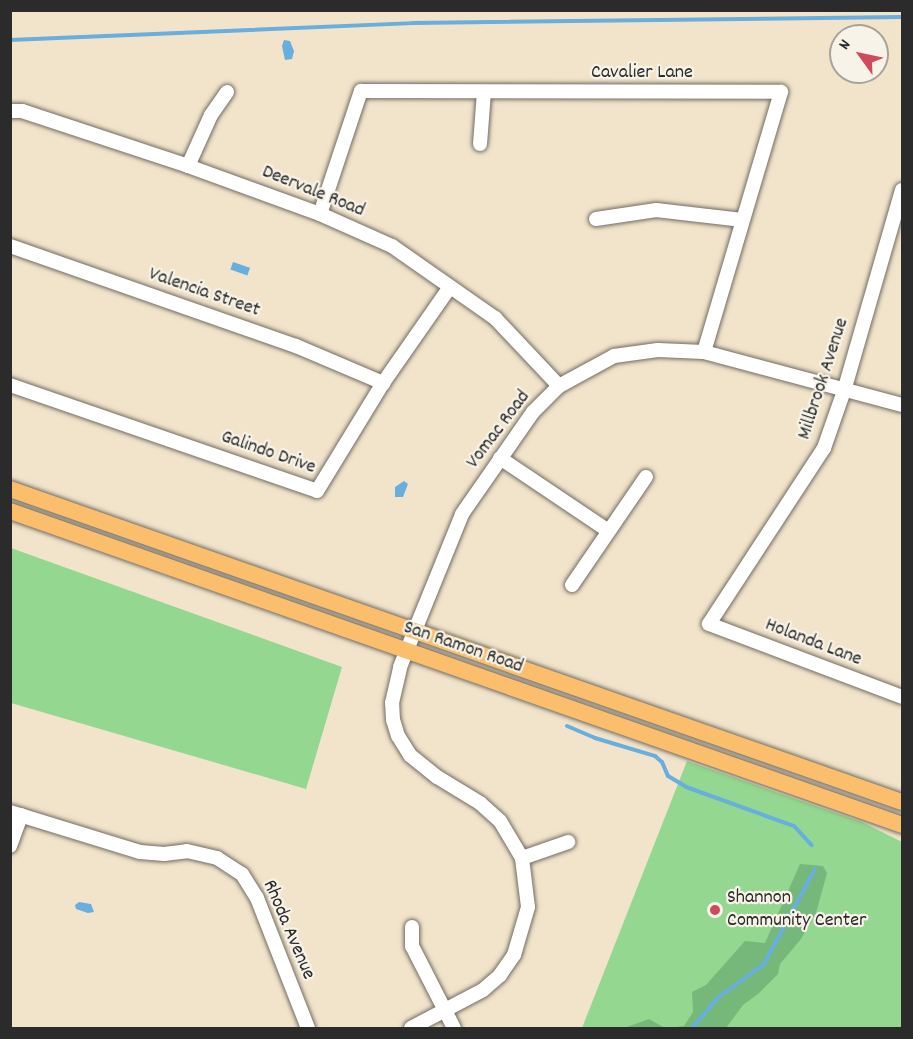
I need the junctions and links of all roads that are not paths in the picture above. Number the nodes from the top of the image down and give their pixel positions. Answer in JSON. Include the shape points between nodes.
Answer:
{"nodes":[{"id":1,"x":227,"y":92,"type":"dead end"},
{"id":2,"x":484,"y":92,"type":"junction"},
{"id":3,"x":10,"y":111,"type":"edge"},
{"id":4,"x":480,"y":144,"type":"dead end"},
{"id":5,"x":188,"y":166,"type":"junction"},
{"id":6,"x":903,"y":190,"type":"edge"},
{"id":7,"x":320,"y":213,"type":"junction"},
{"id":8,"x":596,"y":219,"type":"dead end"},
{"id":9,"x":742,"y":220,"type":"junction"},
{"id":10,"x":10,"y":246,"type":"edge"},
{"id":11,"x":450,"y":287,"type":"junction"},
{"id":12,"x":704,"y":352,"type":"junction"},
{"id":13,"x":383,"y":383,"type":"junction"},
{"id":14,"x":10,"y":385,"type":"edge"},
{"id":15,"x":559,"y":386,"type":"junction"},
{"id":16,"x":845,"y":388,"type":"junction"},
{"id":17,"x":903,"y":405,"type":"edge"},
{"id":18,"x":500,"y":458,"type":"junction"},
{"id":19,"x":646,"y":477,"type":"dead end"},
{"id":20,"x":10,"y":489,"type":"edge"},
{"id":21,"x":10,"y":511,"type":"edge"},
{"id":22,"x":607,"y":530,"type":"junction"},
{"id":23,"x":572,"y":585,"type":"dead end"},
{"id":24,"x":709,"y":624,"type":"joint"},
{"id":25,"x":414,"y":629,"type":"junction"},
{"id":26,"x":406,"y":650,"type":"junction"},
{"id":27,"x":903,"y":697,"type":"edge"},
{"id":28,"x":903,"y":802,"type":"edge"},
{"id":29,"x":16,"y":813,"type":"edge"},
{"id":30,"x":903,"y":825,"type":"edge"},
{"id":31,"x":568,"y":842,"type":"dead end"},
{"id":32,"x":10,"y":846,"type":"edge"},
{"id":33,"x":522,"y":858,"type":"junction"},
{"id":34,"x":412,"y":927,"type":"dead end"},
{"id":35,"x":445,"y":1011,"type":"junction"},
{"id":36,"x":308,"y":1029,"type":"edge"},
{"id":37,"x":411,"y":1029,"type":"edge"},
{"id":38,"x":454,"y":1029,"type":"edge"}],
"edges":[{"from":1,"to":5,"type":"street","via":[[211,114]]},
{"from":2,"to":4,"type":"street"},
{"from":2,"to":7,"type":"street","name":"Cavalier Lane","via":[[361,91]]},
{"from":2,"to":9,"type":"street","name":"Cavalier Lane","via":[[781,92]]},
{"from":3,"to":5,"type":"street","name":"Deervale Road","via":[[22,111]]},
{"from":5,"to":7,"type":"street","name":"Deervale Road"},
{"from":6,"to":16,"type":"street","name":"Millbrook Avenue"},
{"from":7,"to":11,"type":"street","name":"Deervale Road","via":[[392,246]]},
{"from":8,"to":9,"type":"street","via":[[656,210]]},
{"from":9,"to":12,"type":"street","name":"Cavalier Lane"},
{"from":10,"to":13,"type":"street","name":"Valencia Street","via":[[296,346]]},
{"from":11,"to":13,"type":"street","name":"Galindo Drive"},
{"from":11,"to":15,"type":"street","name":"Deervale Road","via":[[495,318]]},
{"from":12,"to":15,"type":"street","name":"Vomac Road","via":[[658,350],[614,356]]},
{"from":12,"to":16,"type":"street","name":"Vomac Road"},
{"from":13,"to":14,"type":"street","name":"Galindo Drive","via":[[316,491]]},
{"from":15,"to":18,"type":"street","name":"Vomac Road","via":[[533,412]]},
{"from":16,"to":17,"type":"street","name":"Vomac Road"},
{"from":16,"to":24,"type":"street","name":"Millbrook Avenue","via":[[824,448]]},
{"from":18,"to":22,"type":"street"},
{"from":18,"to":25,"type":"street","name":"Vomac Road","via":[[462,514]]},
{"from":19,"to":22,"type":"street"},
{"from":20,"to":25,"type":"main road","name":"San Ramon Road"},
{"from":21,"to":26,"type":"main road","name":"San Ramon Road"},
{"from":22,"to":23,"type":"street"},
{"from":24,"to":27,"type":"street","name":"Holanda Lane"},
{"from":25,"to":26,"type":"street","name":"Vomac Road"},
{"from":25,"to":28,"type":"main road","name":"San Ramon Road"},
{"from":26,"to":30,"type":"main road","name":"San Ramon Road"},
{"from":26,"to":33,"type":"street","name":"Vomac Road","via":[[392,703],[398,736],[410,755],[480,803],[500,822]]},
{"from":29,"to":32,"type":"street"},
{"from":29,"to":36,"type":"street","name":"Rhoda Avenue","via":[[140,852],[188,850],[217,858],[242,874],[257,898]]},
{"from":31,"to":33,"type":"street"},
{"from":33,"to":35,"type":"street","via":[[528,907],[514,955],[483,990]]},
{"from":34,"to":35,"type":"street","via":[[412,946]]},
{"from":35,"to":37,"type":"street"},
{"from":35,"to":38,"type":"street"}]}
